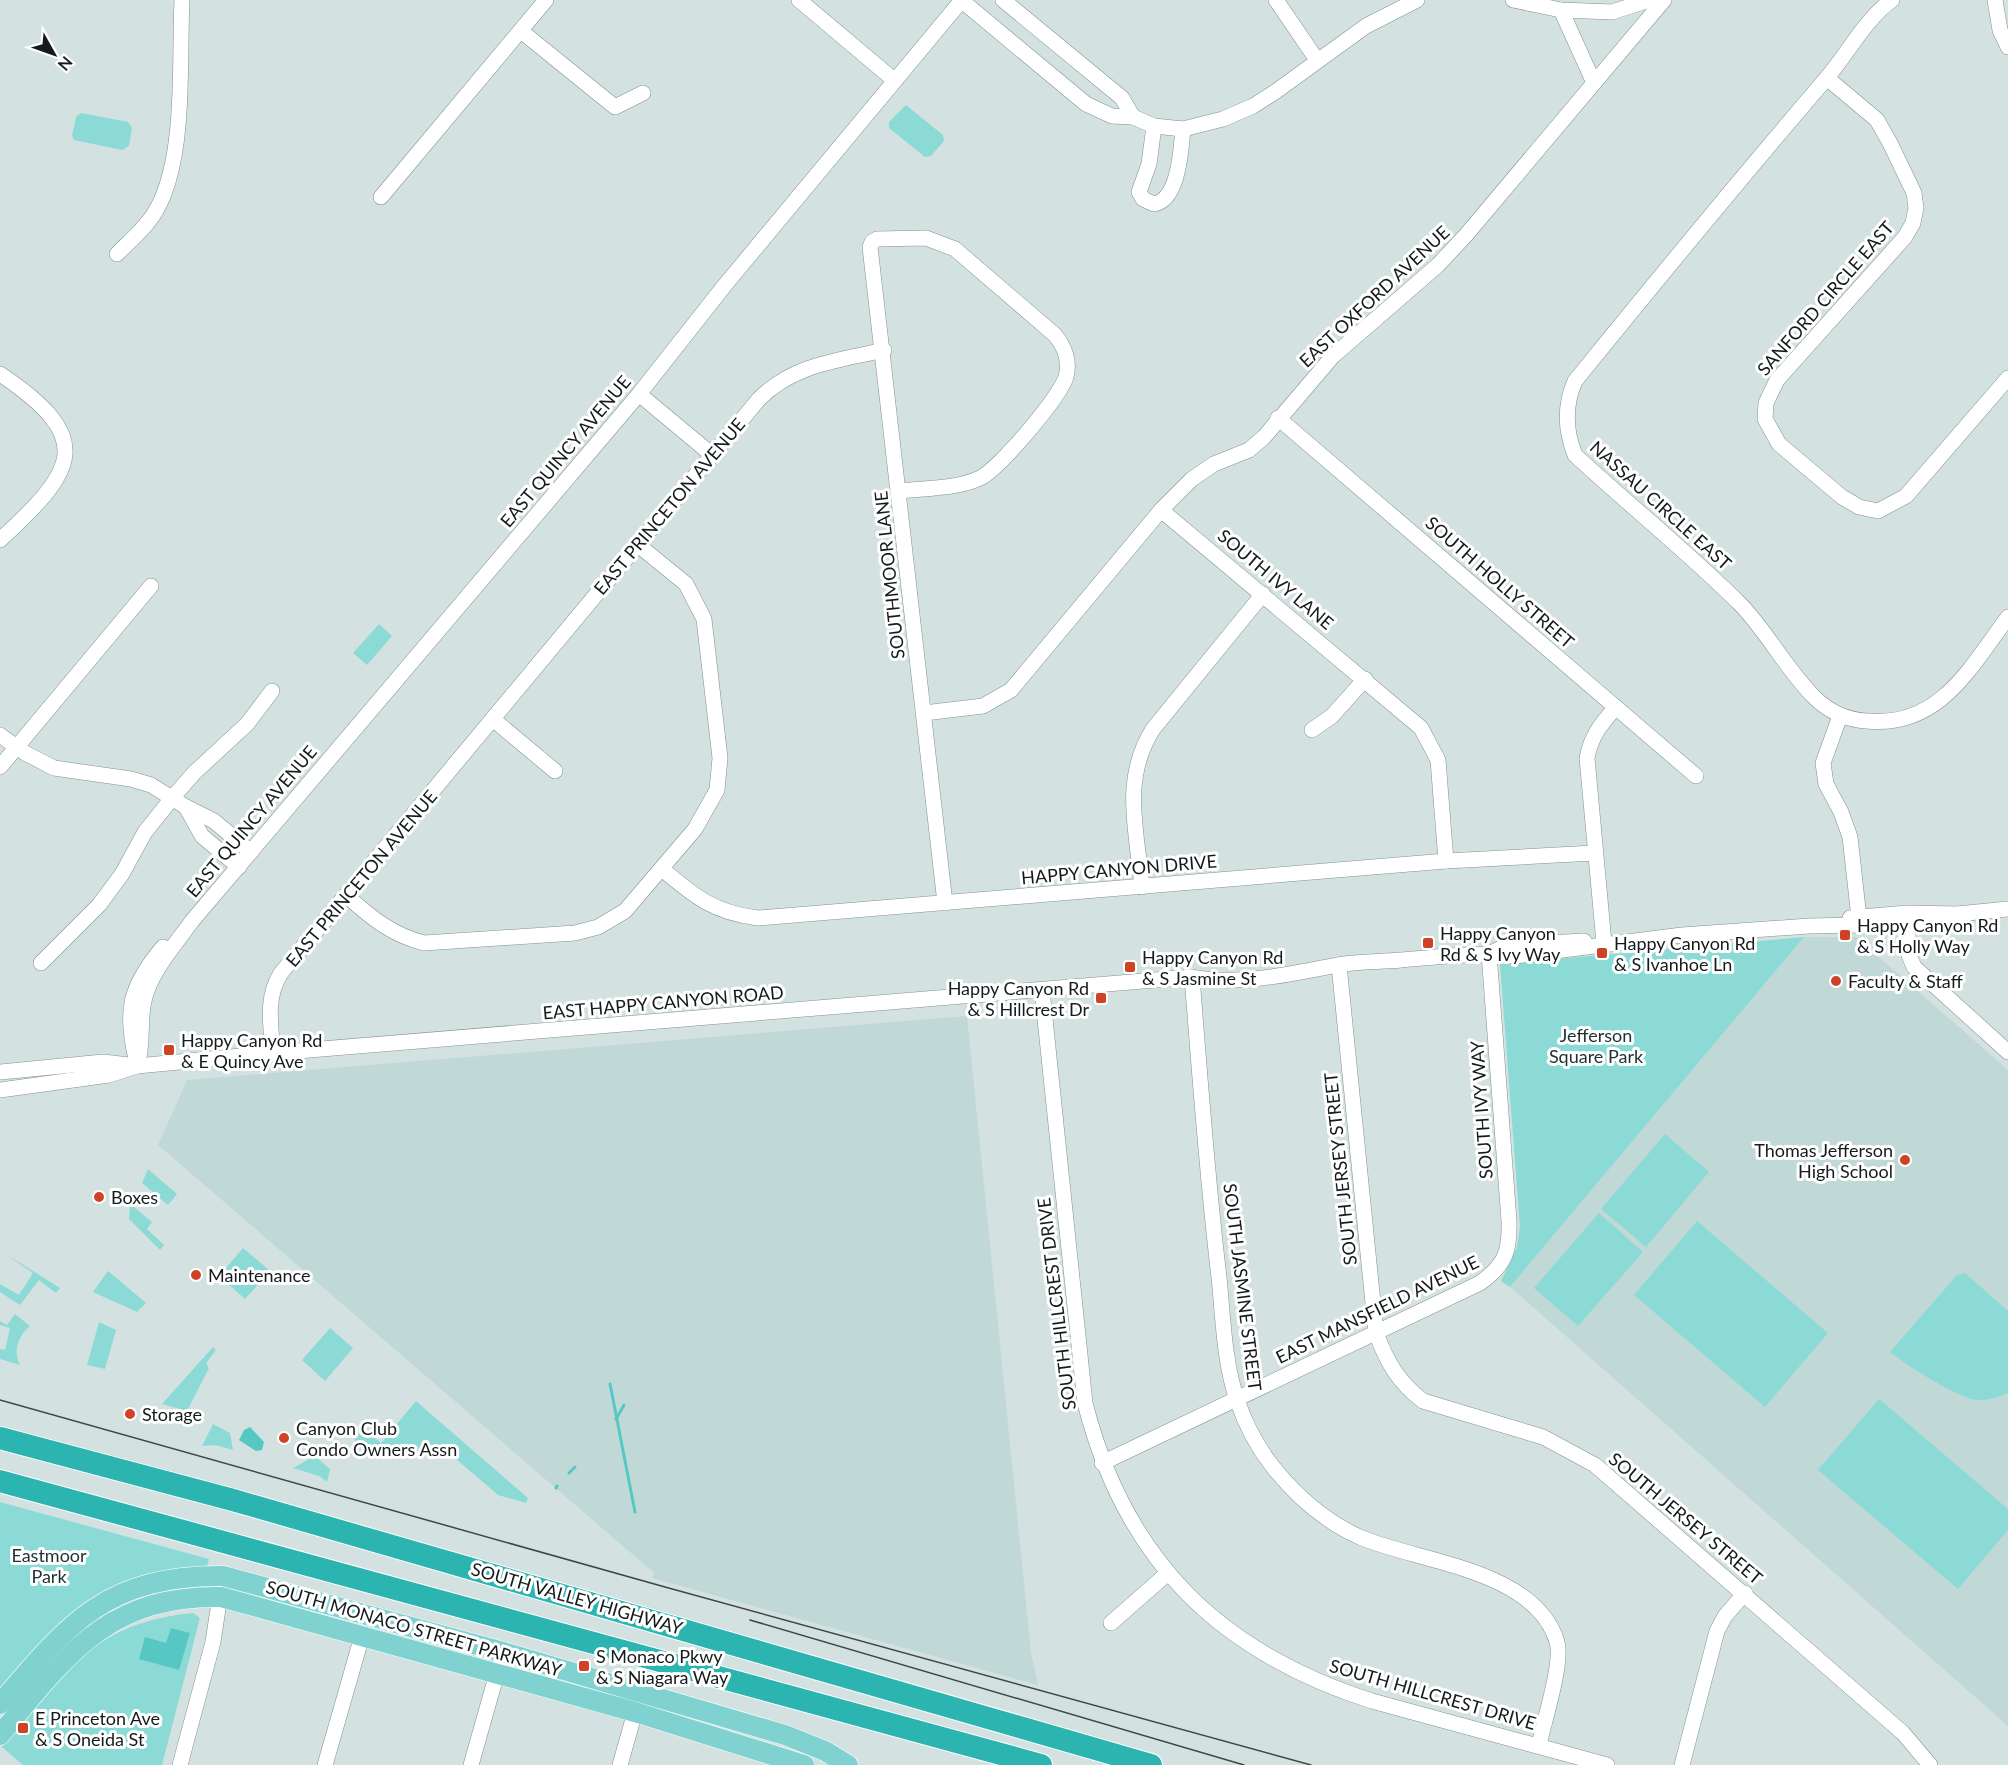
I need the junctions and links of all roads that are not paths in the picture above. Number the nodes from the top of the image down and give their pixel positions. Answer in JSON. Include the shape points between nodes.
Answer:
{"nodes":[{"id":1,"x":182,"y":0,"type":"edge"},
{"id":2,"x":546,"y":0,"type":"edge"},
{"id":3,"x":799,"y":0,"type":"edge"},
{"id":4,"x":962,"y":0,"type":"edge"},
{"id":5,"x":1003,"y":0,"type":"edge"},
{"id":6,"x":1276,"y":0,"type":"edge"},
{"id":7,"x":1417,"y":0,"type":"edge"},
{"id":8,"x":1513,"y":0,"type":"edge"},
{"id":9,"x":1649,"y":0,"type":"edge"},
{"id":10,"x":1664,"y":0,"type":"edge"},
{"id":11,"x":1892,"y":0,"type":"edge"},
{"id":12,"x":1995,"y":0,"type":"edge"},
{"id":13,"x":1561,"y":10,"type":"junction"},
{"id":14,"x":521,"y":31,"type":"junction"},
{"id":15,"x":2008,"y":47,"type":"edge"},
{"id":16,"x":1317,"y":60,"type":"junction"},
{"id":17,"x":1827,"y":78,"type":"junction"},
{"id":18,"x":894,"y":80,"type":"junction"},
{"id":19,"x":1594,"y":83,"type":"junction"},
{"id":20,"x":643,"y":93,"type":"dead end"},
{"id":21,"x":1133,"y":117,"type":"junction"},
{"id":22,"x":1154,"y":126,"type":"junction"},
{"id":23,"x":1183,"y":129,"type":"junction"},
{"id":24,"x":381,"y":197,"type":"dead end"},
{"id":25,"x":117,"y":254,"type":"dead end"},
{"id":26,"x":884,"y":350,"type":"junction"},
{"id":27,"x":0,"y":374,"type":"edge"},
{"id":28,"x":2008,"y":378,"type":"edge"},
{"id":29,"x":639,"y":394,"type":"junction"},
{"id":30,"x":1278,"y":418,"type":"junction"},
{"id":31,"x":711,"y":454,"type":"junction"},
{"id":32,"x":899,"y":491,"type":"junction"},
{"id":33,"x":1161,"y":510,"type":"junction"},
{"id":34,"x":0,"y":540,"type":"edge"},
{"id":35,"x":637,"y":544,"type":"junction"},
{"id":36,"x":151,"y":586,"type":"dead end"},
{"id":37,"x":1263,"y":594,"type":"junction"},
{"id":38,"x":2008,"y":617,"type":"edge"},
{"id":39,"x":1365,"y":679,"type":"junction"},
{"id":40,"x":272,"y":691,"type":"dead end"},
{"id":41,"x":1616,"y":707,"type":"junction"},
{"id":42,"x":924,"y":713,"type":"junction"},
{"id":43,"x":1840,"y":716,"type":"junction"},
{"id":44,"x":494,"y":720,"type":"junction"},
{"id":45,"x":1312,"y":730,"type":"dead end"},
{"id":46,"x":0,"y":735,"type":"edge"},
{"id":47,"x":16,"y":747,"type":"junction"},
{"id":48,"x":0,"y":767,"type":"edge"},
{"id":49,"x":555,"y":771,"type":"dead end"},
{"id":50,"x":1696,"y":776,"type":"dead end"},
{"id":51,"x":179,"y":802,"type":"junction"},
{"id":52,"x":251,"y":852,"type":"junction"},
{"id":53,"x":1594,"y":853,"type":"junction"},
{"id":54,"x":1446,"y":861,"type":"junction"},
{"id":55,"x":239,"y":867,"type":"junction"},
{"id":56,"x":662,"y":868,"type":"junction"},
{"id":57,"x":1143,"y":887,"type":"junction"},
{"id":58,"x":346,"y":895,"type":"junction"},
{"id":59,"x":945,"y":903,"type":"junction"},
{"id":60,"x":2008,"y":909,"type":"edge"},
{"id":61,"x":1907,"y":918,"type":"junction"},
{"id":62,"x":1860,"y":922,"type":"junction"},
{"id":63,"x":1604,"y":943,"type":"junction"},
{"id":64,"x":1489,"y":953,"type":"junction"},
{"id":65,"x":41,"y":963,"type":"dead end"},
{"id":66,"x":1339,"y":965,"type":"junction"},
{"id":67,"x":1192,"y":977,"type":"junction"},
{"id":68,"x":1042,"y":990,"type":"junction"},
{"id":69,"x":2008,"y":1052,"type":"edge"},
{"id":70,"x":273,"y":1053,"type":"junction"},
{"id":71,"x":137,"y":1066,"type":"junction"},
{"id":72,"x":0,"y":1072,"type":"edge"},
{"id":73,"x":0,"y":1090,"type":"edge"},
{"id":74,"x":1503,"y":1263,"type":"joint"},
{"id":75,"x":1376,"y":1333,"type":"junction"},
{"id":76,"x":1237,"y":1399,"type":"junction"},
{"id":77,"x":0,"y":1433,"type":"edge"},
{"id":78,"x":0,"y":1438,"type":"edge"},
{"id":79,"x":72,"y":1457,"type":"junction"},
{"id":80,"x":1102,"y":1463,"type":"junction"},
{"id":81,"x":0,"y":1480,"type":"edge"},
{"id":82,"x":1168,"y":1573,"type":"junction"},
{"id":83,"x":223,"y":1576,"type":"junction"},
{"id":84,"x":1745,"y":1593,"type":"junction"},
{"id":85,"x":221,"y":1597,"type":"junction"},
{"id":86,"x":1110,"y":1623,"type":"dead end"},
{"id":87,"x":362,"y":1636,"type":"junction"},
{"id":88,"x":503,"y":1652,"type":"junction"},
{"id":89,"x":496,"y":1673,"type":"junction"},
{"id":90,"x":0,"y":1704,"type":"edge"},
{"id":91,"x":635,"y":1712,"type":"junction"},
{"id":92,"x":0,"y":1735,"type":"edge"},
{"id":93,"x":785,"y":1735,"type":"junction"},
{"id":94,"x":1539,"y":1745,"type":"junction"},
{"id":95,"x":779,"y":1760,"type":"edge"},
{"id":96,"x":180,"y":1765,"type":"edge"},
{"id":97,"x":325,"y":1765,"type":"edge"},
{"id":98,"x":471,"y":1765,"type":"edge"},
{"id":99,"x":620,"y":1765,"type":"edge"},
{"id":100,"x":804,"y":1765,"type":"edge"},
{"id":101,"x":848,"y":1765,"type":"edge"},
{"id":102,"x":1041,"y":1765,"type":"edge"},
{"id":103,"x":1151,"y":1765,"type":"edge"},
{"id":104,"x":1607,"y":1765,"type":"edge"},
{"id":105,"x":1682,"y":1765,"type":"edge"},
{"id":106,"x":1930,"y":1765,"type":"edge"}],
"edges":[{"from":1,"to":25,"type":"street","via":[[178,111],[170,178],[159,206]]},
{"from":2,"to":14,"type":"street"},
{"from":3,"to":18,"type":"street"},
{"from":4,"to":18,"type":"street","name":"EAST QUINCY AVENUE"},
{"from":4,"to":21,"type":"street","via":[[1086,104],[1112,116]]},
{"from":5,"to":21,"type":"street","via":[[1122,98]]},
{"from":6,"to":16,"type":"street"},
{"from":7,"to":16,"type":"street","via":[[1366,26]]},
{"from":8,"to":13,"type":"street"},
{"from":9,"to":13,"type":"street","via":[[1612,12]]},
{"from":10,"to":19,"type":"street","name":"EAST OXFORD AVENUE"},
{"from":11,"to":17,"type":"street","name":"NASSAU CIRCLE EAST"},
{"from":12,"to":15,"type":"street","via":[[2000,30]]},
{"from":13,"to":19,"type":"street"},
{"from":14,"to":20,"type":"street","via":[[615,107]]},
{"from":14,"to":24,"type":"street"},
{"from":16,"to":23,"type":"street","via":[[1252,106],[1223,119]]},
{"from":17,"to":28,"type":"street","name":"SANFORD CIRCLE EAST","via":[[1877,120],[1914,193],[1916,208],[1905,237],[1776,380],[1765,419],[1779,444],[1842,497],[1859,507],[1878,511],[1906,496]]},
{"from":17,"to":43,"type":"street","name":"NASSAU CIRCLE EAST","via":[[1758,156],[1575,381],[1566,415],[1575,455],[1741,606],[1815,699]]},
{"from":18,"to":29,"type":"street","name":"EAST QUINCY AVENUE"},
{"from":19,"to":30,"type":"street","name":"EAST OXFORD AVENUE","via":[[1466,235],[1429,273],[1333,356]]},
{"from":21,"to":22,"type":"street"},
{"from":22,"to":23,"type":"street"},
{"from":22,"to":23,"type":"street","via":[[1149,164],[1139,192],[1143,200],[1154,204],[1165,199],[1175,179]]},
{"from":26,"to":31,"type":"street","name":"EAST PRINCETON AVENUE","via":[[819,363],[778,382]]},
{"from":26,"to":32,"type":"street","name":"SOUTHMOOR LANE"},
{"from":26,"to":32,"type":"street","name":"SOUTHMOOR LANE","via":[[872,242],[926,238],[955,249],[1055,335],[1065,351],[1068,367],[1060,392],[993,471],[966,483]]},
{"from":27,"to":34,"type":"street","via":[[53,417],[63,433],[66,454],[56,480]]},
{"from":29,"to":31,"type":"street"},
{"from":29,"to":52,"type":"street","name":"EAST QUINCY AVENUE"},
{"from":30,"to":33,"type":"street","name":"EAST OXFORD AVENUE","via":[[1249,450],[1203,470]]},
{"from":30,"to":41,"type":"street","name":"SOUTH HOLLY STREET"},
{"from":31,"to":35,"type":"street","name":"EAST PRINCETON AVENUE"},
{"from":32,"to":42,"type":"street","name":"SOUTHMOOR LANE"},
{"from":33,"to":37,"type":"street","name":"SOUTH IVY LANE"},
{"from":33,"to":42,"type":"street","name":"EAST OXFORD AVENUE","via":[[1011,690],[983,706]]},
{"from":35,"to":44,"type":"street","name":"EAST PRINCETON AVENUE"},
{"from":35,"to":56,"type":"street","via":[[686,584],[704,620],[720,758],[713,801]]},
{"from":36,"to":47,"type":"street"},
{"from":37,"to":39,"type":"street","name":"SOUTH IVY LANE"},
{"from":37,"to":57,"type":"street","via":[[1141,749],[1133,787]]},
{"from":38,"to":43,"type":"street","name":"NASSAU CIRCLE EAST","via":[[1960,681],[1928,710],[1906,719],[1879,722]]},
{"from":39,"to":45,"type":"street","via":[[1332,716]]},
{"from":39,"to":54,"type":"street","name":"SOUTH IVY LANE","via":[[1421,728],[1438,760]]},
{"from":40,"to":51,"type":"street"},
{"from":41,"to":50,"type":"street","name":"SOUTH HOLLY STREET"},
{"from":41,"to":53,"type":"street","via":[[1595,731],[1587,758]]},
{"from":42,"to":59,"type":"street","name":"SOUTHMOOR LANE"},
{"from":43,"to":62,"type":"street","via":[[1823,763],[1826,783],[1850,837]]},
{"from":44,"to":49,"type":"street"},
{"from":44,"to":58,"type":"street","name":"EAST PRINCETON AVENUE"},
{"from":46,"to":47,"type":"street"},
{"from":47,"to":48,"type":"street"},
{"from":47,"to":51,"type":"street","via":[[54,768],[131,778]]},
{"from":51,"to":52,"type":"street","via":[[214,821]]},
{"from":51,"to":55,"type":"street","via":[[202,836]]},
{"from":51,"to":65,"type":"street","via":[[146,832],[111,890]]},
{"from":52,"to":55,"type":"street","name":"EAST QUINCY AVENUE"},
{"from":53,"to":54,"type":"street","name":"HAPPY CANYON DRIVE"},
{"from":53,"to":63,"type":"street"},
{"from":54,"to":57,"type":"street","name":"HAPPY CANYON DRIVE"},
{"from":55,"to":71,"type":"street","name":"EAST QUINCY AVENUE","via":[[192,921],[146,991],[143,1045]]},
{"from":56,"to":58,"type":"street","via":[[625,911],[598,927],[575,933],[424,943],[385,928]]},
{"from":56,"to":59,"type":"street","name":"HAPPY CANYON DRIVE","via":[[702,902],[741,916],[758,918]]},
{"from":57,"to":59,"type":"street","name":"HAPPY CANYON DRIVE"},
{"from":58,"to":70,"type":"street","name":"EAST PRINCETON AVENUE","via":[[277,980],[269,1008]]},
{"from":60,"to":61,"type":"street","name":"EAST HAPPY CANYON ROAD"},
{"from":61,"to":62,"type":"street","name":"EAST HAPPY CANYON ROAD"},
{"from":61,"to":69,"type":"street","via":[[1909,954],[1918,972]]},
{"from":62,"to":63,"type":"street","name":"EAST HAPPY CANYON ROAD"},
{"from":63,"to":64,"type":"street","name":"EAST HAPPY CANYON ROAD","via":[[1572,940],[1508,945]]},
{"from":64,"to":66,"type":"street","name":"EAST HAPPY CANYON ROAD"},
{"from":64,"to":74,"type":"street","name":"SOUTH IVY WAY","via":[[1510,1241]]},
{"from":66,"to":67,"type":"street","name":"EAST HAPPY CANYON ROAD","via":[[1305,962],[1207,970]]},
{"from":66,"to":75,"type":"street","name":"SOUTH JERSEY STREET"},
{"from":67,"to":68,"type":"street","name":"EAST HAPPY CANYON ROAD"},
{"from":67,"to":76,"type":"street","name":"SOUTH JASMINE STREET","via":[[1213,1229]]},
{"from":68,"to":70,"type":"street","name":"EAST HAPPY CANYON ROAD"},
{"from":68,"to":80,"type":"street","name":"SOUTH HILLCREST DRIVE","via":[[1081,1376]]},
{"from":70,"to":71,"type":"street","name":"EAST HAPPY CANYON ROAD"},
{"from":71,"to":72,"type":"street","name":"EAST HAPPY CANYON ROAD","via":[[103,1062]]},
{"from":71,"to":73,"type":"street","name":"EAST HAPPY CANYON ROAD","via":[[109,1075]]},
{"from":74,"to":75,"type":"street","name":"EAST MANSFIELD AVENUE","via":[[1480,1283]]},
{"from":75,"to":76,"type":"street","name":"EAST MANSFIELD AVENUE"},
{"from":75,"to":84,"type":"street","name":"SOUTH JERSEY STREET","via":[[1392,1372],[1423,1401],[1493,1420],[1561,1445],[1613,1479]]},
{"from":76,"to":80,"type":"street","name":"EAST MANSFIELD AVENUE"},
{"from":76,"to":94,"type":"street","name":"SOUTH JASMINE STREET","via":[[1272,1466],[1319,1512],[1360,1537],[1494,1580],[1515,1591],[1538,1611],[1558,1643],[1558,1660]]},
{"from":77,"to":79,"type":"highway"},
{"from":78,"to":79,"type":"highway","name":"SOUTH VALLEY HIGHWAY"},
{"from":79,"to":103,"type":"highway","name":"SOUTH VALLEY HIGHWAY","via":[[633,1614]]},
{"from":80,"to":82,"type":"street","name":"SOUTH HILLCREST DRIVE","via":[[1144,1543]]},
{"from":81,"to":102,"type":"highway","name":"SOUTH VALLEY HIGHWAY"},
{"from":82,"to":86,"type":"street"},
{"from":82,"to":94,"type":"street","name":"SOUTH HILLCREST DRIVE","via":[[1240,1640],[1309,1678],[1372,1701]]},
{"from":83,"to":85,"type":"street"},
{"from":83,"to":88,"type":"main road","name":"SOUTH MONACO STREET PARKWAY"},
{"from":83,"to":90,"type":"main road","name":"SOUTH MONACO STREET PARKWAY","via":[[162,1580],[113,1597],[62,1632]]},
{"from":84,"to":105,"type":"street","via":[[1717,1632]]},
{"from":84,"to":106,"type":"street","name":"SOUTH JERSEY STREET","via":[[1904,1733]]},
{"from":85,"to":87,"type":"main road","name":"SOUTH MONACO STREET PARKWAY"},
{"from":85,"to":92,"type":"main road","name":"SOUTH MONACO STREET PARKWAY","via":[[170,1600],[123,1616],[94,1633],[70,1654]]},
{"from":85,"to":96,"type":"street"},
{"from":87,"to":89,"type":"main road","name":"SOUTH MONACO STREET PARKWAY"},
{"from":87,"to":97,"type":"street"},
{"from":88,"to":89,"type":"street"},
{"from":88,"to":93,"type":"main road","name":"SOUTH MONACO STREET PARKWAY"},
{"from":89,"to":91,"type":"main road","name":"SOUTH MONACO STREET PARKWAY"},
{"from":89,"to":98,"type":"street"},
{"from":91,"to":95,"type":"main road","name":"SOUTH MONACO STREET PARKWAY"},
{"from":91,"to":99,"type":"street"},
{"from":93,"to":95,"type":"street"},
{"from":93,"to":101,"type":"main road","name":"SOUTH MONACO STREET PARKWAY"},
{"from":94,"to":104,"type":"street","name":"SOUTH HILLCREST DRIVE"},
{"from":95,"to":100,"type":"main road","name":"SOUTH MONACO STREET PARKWAY"}]}
